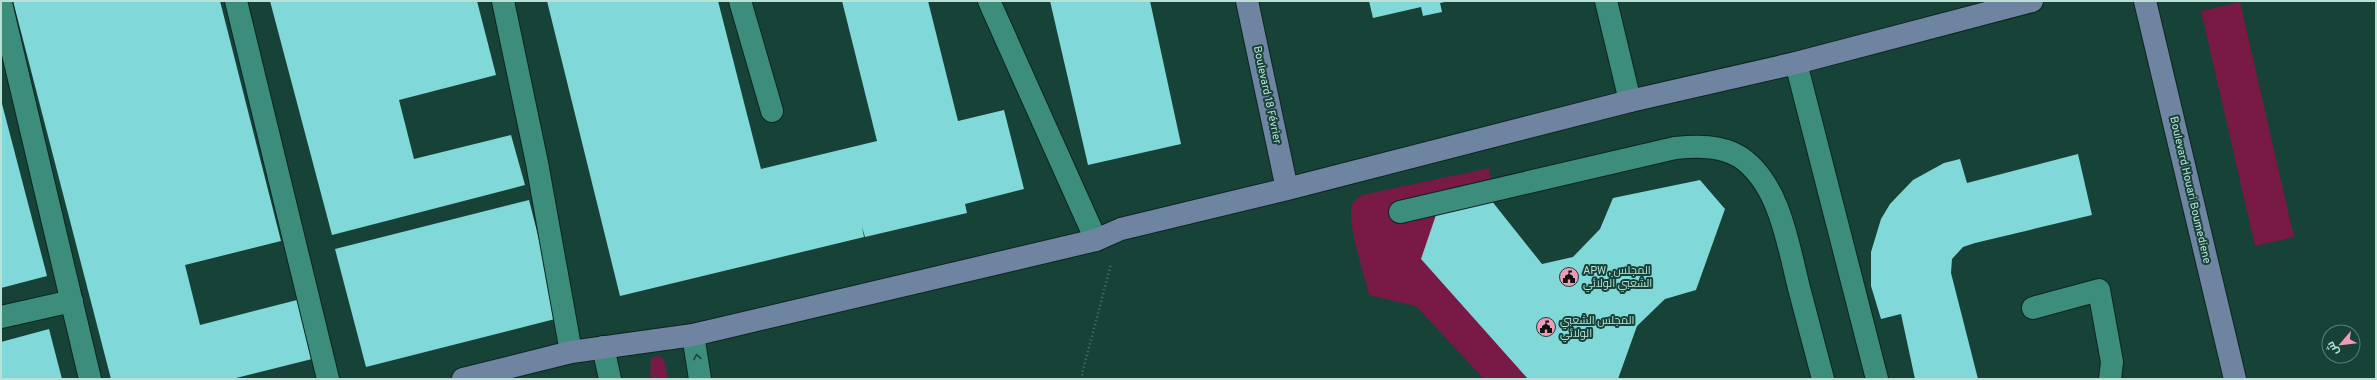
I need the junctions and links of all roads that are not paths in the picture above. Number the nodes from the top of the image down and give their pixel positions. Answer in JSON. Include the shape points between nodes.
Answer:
{"nodes":[{"id":1,"x":236,"y":1,"type":"edge"},
{"id":2,"x":503,"y":1,"type":"edge"},
{"id":3,"x":740,"y":1,"type":"edge"},
{"id":4,"x":989,"y":1,"type":"edge"},
{"id":5,"x":1247,"y":1,"type":"edge"},
{"id":6,"x":1606,"y":1,"type":"edge"},
{"id":7,"x":2032,"y":1,"type":"edge"},
{"id":8,"x":2145,"y":1,"type":"edge"},
{"id":9,"x":1,"y":3,"type":"edge"},
{"id":10,"x":1796,"y":63,"type":"junction"},
{"id":11,"x":1630,"y":101,"type":"junction"},
{"id":12,"x":772,"y":111,"type":"dead end"},
{"id":13,"x":1287,"y":189,"type":"junction"},
{"id":14,"x":1400,"y":212,"type":"dead end"},
{"id":15,"x":1096,"y":240,"type":"junction"},
{"id":16,"x":72,"y":301,"type":"junction"},
{"id":17,"x":2033,"y":308,"type":"dead end"},
{"id":18,"x":1,"y":316,"type":"edge"},
{"id":19,"x":693,"y":335,"type":"junction"},
{"id":20,"x":603,"y":347,"type":"junction"},
{"id":21,"x":571,"y":352,"type":"junction"},
{"id":22,"x":90,"y":379,"type":"edge"},
{"id":23,"x":328,"y":379,"type":"edge"},
{"id":24,"x":463,"y":379,"type":"edge"},
{"id":25,"x":610,"y":379,"type":"edge"},
{"id":26,"x":700,"y":379,"type":"edge"},
{"id":27,"x":1823,"y":379,"type":"edge"},
{"id":28,"x":1877,"y":379,"type":"edge"},
{"id":29,"x":2110,"y":379,"type":"edge"},
{"id":30,"x":2236,"y":379,"type":"edge"}],
"edges":[{"from":1,"to":23,"type":"street"},
{"from":2,"to":21,"type":"street","via":[[537,163]]},
{"from":3,"to":12,"type":"street"},
{"from":4,"to":15,"type":"street"},
{"from":5,"to":13,"type":"main road","name":"Boulevard 18 Février"},
{"from":6,"to":11,"type":"street"},
{"from":7,"to":10,"type":"main road"},
{"from":8,"to":30,"type":"main road","name":"Boulevard Houari Boumediene"},
{"from":9,"to":16,"type":"street"},
{"from":10,"to":11,"type":"main road"},
{"from":10,"to":28,"type":"street"},
{"from":11,"to":13,"type":"main road"},
{"from":13,"to":15,"type":"main road","via":[[1121,229]]},
{"from":14,"to":27,"type":"street","via":[[1675,148],[1701,147],[1728,152],[1740,157],[1752,167],[1771,196],[1783,226]]},
{"from":15,"to":19,"type":"main road"},
{"from":16,"to":18,"type":"street"},
{"from":16,"to":22,"type":"street"},
{"from":17,"to":29,"type":"street","via":[[2099,290],[2112,362]]},
{"from":19,"to":20,"type":"main road"},
{"from":26,"to":19,"type":"street","one_way":true},
{"from":20,"to":21,"type":"main road"},
{"from":20,"to":25,"type":"street"},
{"from":21,"to":24,"type":"main road"}]}
